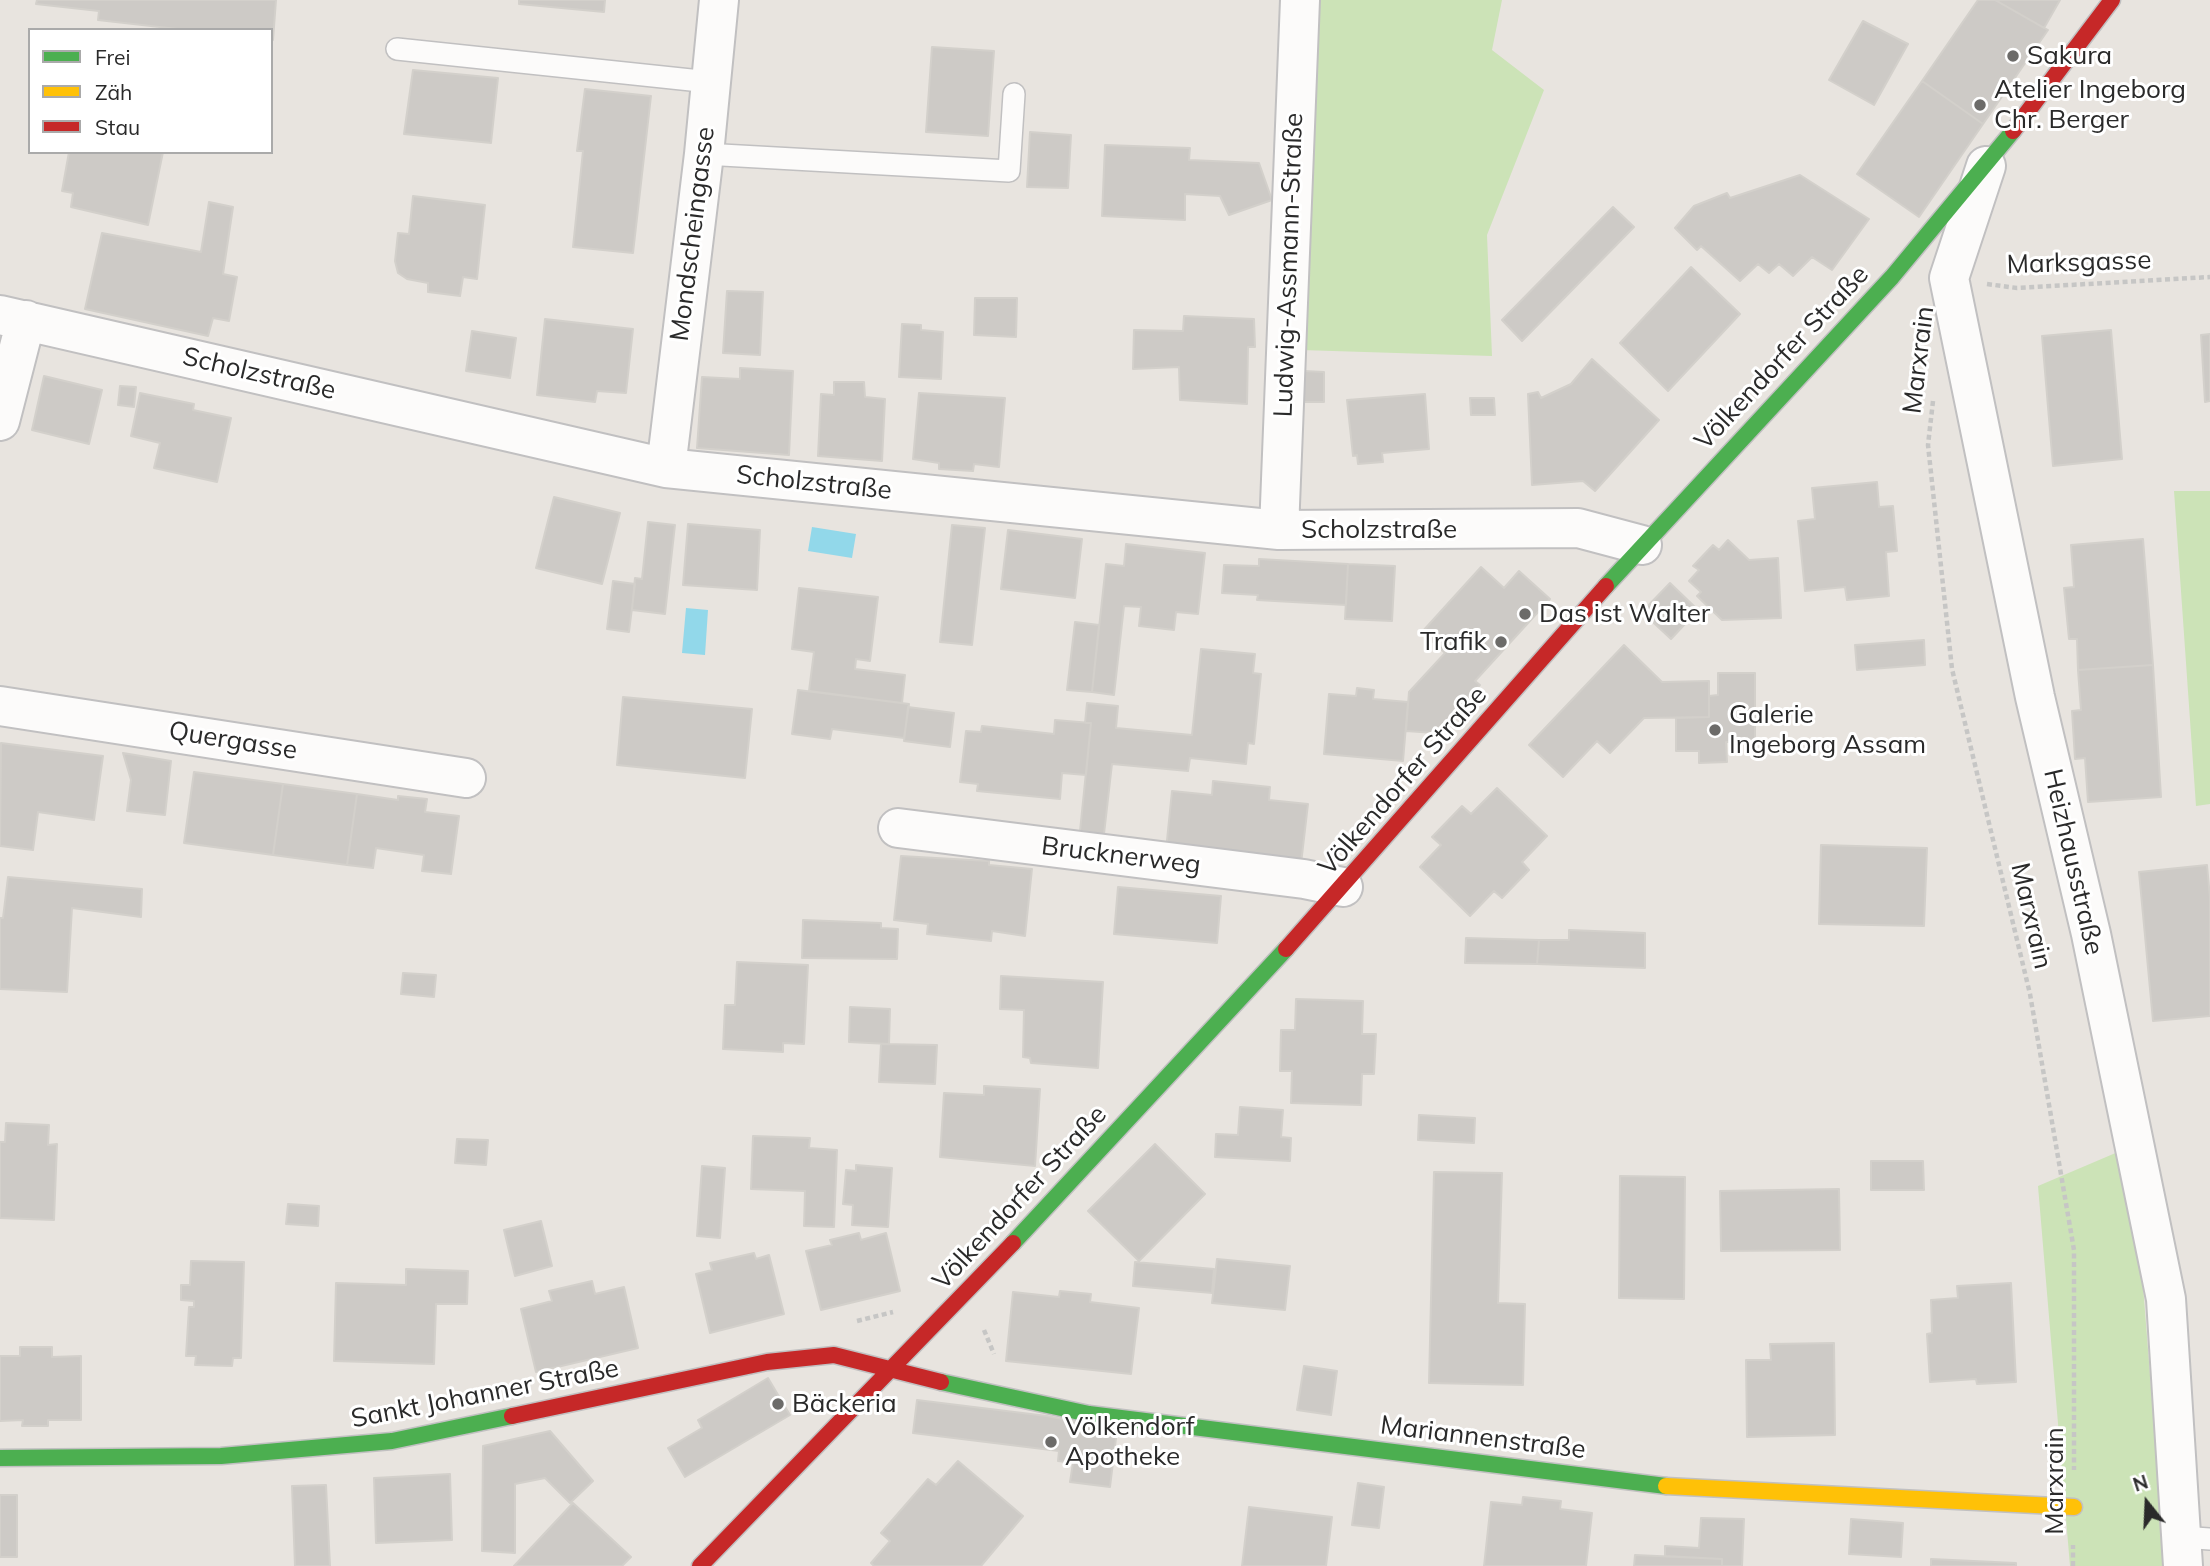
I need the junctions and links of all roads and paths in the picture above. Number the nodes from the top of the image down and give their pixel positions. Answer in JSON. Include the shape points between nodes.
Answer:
{"nodes":[{"id":1,"x":719,"y":0,"type":"edge"},
{"id":2,"x":1300,"y":0,"type":"edge"},
{"id":3,"x":2112,"y":0,"type":"edge"},
{"id":4,"x":397,"y":49,"type":"dead end"},
{"id":5,"x":710,"y":82,"type":"junction"},
{"id":6,"x":1014,"y":94,"type":"dead end"},
{"id":7,"x":704,"y":154,"type":"junction"},
{"id":8,"x":1986,"y":166,"type":"junction"},
{"id":9,"x":2210,"y":277,"type":"edge"},
{"id":10,"x":1950,"y":278,"type":"junction"},
{"id":11,"x":13,"y":318,"type":"edge"},
{"id":12,"x":1934,"y":392,"type":"dead end"},
{"id":13,"x":0,"y":421,"type":"edge"},
{"id":14,"x":666,"y":468,"type":"junction"},
{"id":15,"x":1279,"y":530,"type":"junction"},
{"id":16,"x":1642,"y":545,"type":"junction"},
{"id":17,"x":0,"y":706,"type":"edge"},
{"id":18,"x":466,"y":778,"type":"dead end"},
{"id":19,"x":898,"y":828,"type":"dead end"},
{"id":20,"x":1343,"y":887,"type":"junction"},
{"id":21,"x":984,"y":1319,"type":"dead end"},
{"id":22,"x":995,"y":1356,"type":"dead end"},
{"id":23,"x":890,"y":1371,"type":"junction"},
{"id":24,"x":0,"y":1458,"type":"edge"},
{"id":25,"x":2074,"y":1507,"type":"junction"},
{"id":26,"x":2191,"y":1547,"type":"edge"},
{"id":27,"x":699,"y":1566,"type":"edge"},
{"id":28,"x":2073,"y":1566,"type":"edge"}],
"edges":[{"from":1,"to":5,"type":"street","name":"Mondscheingasse"},
{"from":2,"to":15,"type":"street","name":"Ludwig-Assmann-Straße"},
{"from":3,"to":8,"type":"street","name":"Völkendorfer Straße"},
{"from":4,"to":5,"type":"lane"},
{"from":5,"to":7,"type":"street","name":"Mondscheingasse"},
{"from":6,"to":7,"type":"lane","via":[[1009,171]]},
{"from":7,"to":14,"type":"street","name":"Mondscheingasse"},
{"from":8,"to":10,"type":"street","name":"Heizhausstraße"},
{"from":8,"to":16,"type":"street","name":"Völkendorfer Straße","via":[[1892,276]]},
{"from":9,"to":10,"type":"path","name":"Marksgasse","via":[[2017,288]]},
{"from":10,"to":26,"type":"street","name":"Heizhausstraße","via":[[2035,697],[2091,934],[2166,1299]]},
{"from":11,"to":13,"type":"street"},
{"from":11,"to":14,"type":"street","name":"Scholzstraße"},
{"from":12,"to":25,"type":"path","name":"Marxrain","via":[[1928,445],[1952,669],[2030,994],[2074,1250]]},
{"from":14,"to":15,"type":"street","name":"Scholzstraße"},
{"from":15,"to":16,"type":"street","name":"Scholzstraße","via":[[1578,528]]},
{"from":16,"to":20,"type":"street","name":"Völkendorfer Straße"},
{"from":17,"to":18,"type":"street","name":"Quergasse"},
{"from":19,"to":20,"type":"street","name":"Brucknerweg"},
{"from":20,"to":23,"type":"street","name":"Völkendorfer Straße"},
{"from":21,"to":22,"type":"path","via":[[985,1336]]},
{"from":23,"to":24,"type":"street","name":"Sankt Johanner Straße","via":[[834,1355],[767,1362],[392,1441],[221,1456]]},
{"from":23,"to":25,"type":"street","name":"Mariannenstraße","via":[[1089,1414],[1686,1488]]},
{"from":23,"to":27,"type":"street","name":"Völkendorfer Straße"},
{"from":25,"to":28,"type":"path","name":"Marxrain"}]}
